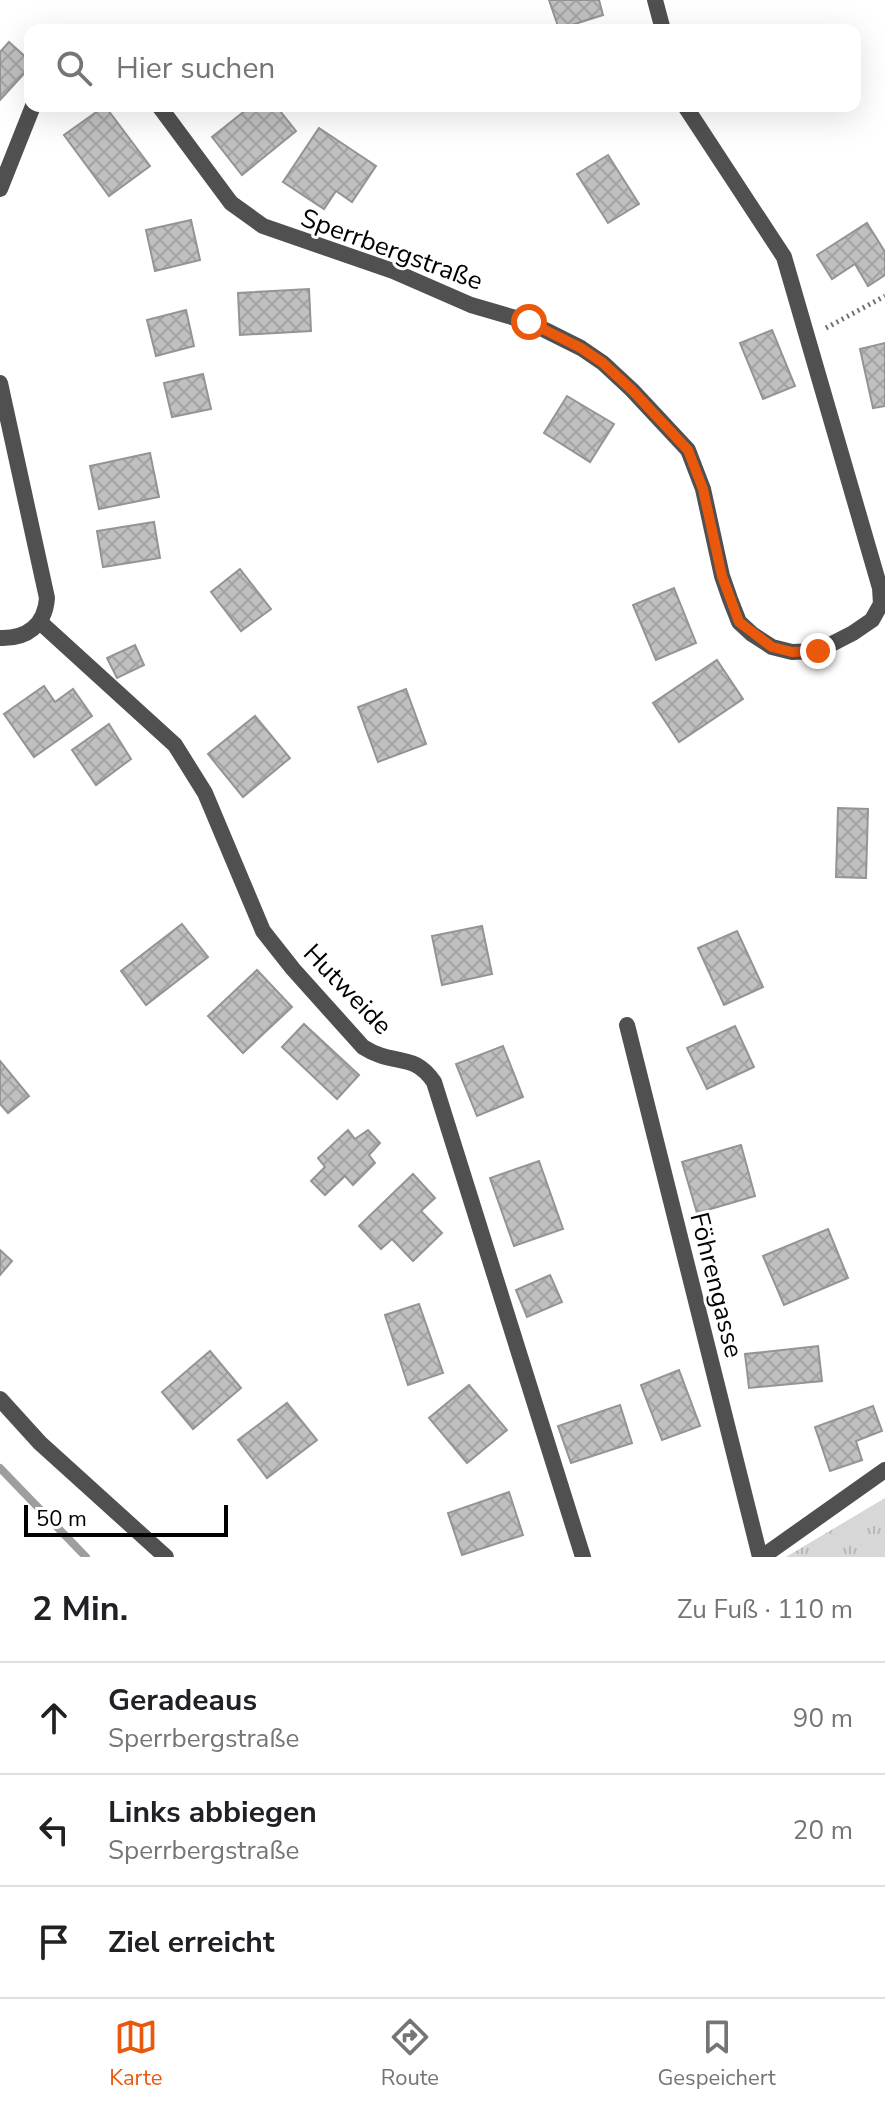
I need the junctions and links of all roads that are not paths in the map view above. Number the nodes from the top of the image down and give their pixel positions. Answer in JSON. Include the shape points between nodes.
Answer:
{"nodes":[{"id":1,"x":655,"y":0,"type":"edge"},
{"id":2,"x":661,"y":24,"type":"edge"},
{"id":3,"x":31,"y":112,"type":"edge"},
{"id":4,"x":163,"y":112,"type":"edge"},
{"id":5,"x":689,"y":112,"type":"edge"},
{"id":6,"x":0,"y":189,"type":"edge"},
{"id":7,"x":0,"y":383,"type":"edge"},
{"id":8,"x":883,"y":607,"type":"edge"},
{"id":9,"x":41,"y":623,"type":"junction"},
{"id":10,"x":0,"y":638,"type":"edge"},
{"id":11,"x":627,"y":1025,"type":"dead end"},
{"id":12,"x":0,"y":1399,"type":"edge"},
{"id":13,"x":885,"y":1470,"type":"edge"},
{"id":14,"x":166,"y":1557,"type":"edge"},
{"id":15,"x":583,"y":1557,"type":"edge"},
{"id":16,"x":761,"y":1557,"type":"edge"}],
"edges":[{"from":1,"to":2,"type":"street"},
{"from":3,"to":6,"type":"street"},
{"from":4,"to":8,"type":"street","name":"Sperrbergstraße","via":[[231,203],[263,226],[529,322],[603,363],[688,450],[703,489],[722,576],[739,622],[752,634],[772,647],[818,651],[853,633]]},
{"from":5,"to":8,"type":"street","name":"Sperrbergstraße","via":[[784,257]]},
{"from":7,"to":9,"type":"street","via":[[46,584]]},
{"from":9,"to":10,"type":"street","via":[[22,636]]},
{"from":9,"to":15,"type":"street","name":"Hutweide","via":[[175,745],[205,793],[263,931],[293,969],[363,1047],[377,1056],[414,1062],[434,1082]]},
{"from":11,"to":16,"type":"street","name":"Föhrengasse"},
{"from":12,"to":14,"type":"street","via":[[40,1443]]},
{"from":13,"to":16,"type":"street"}]}
